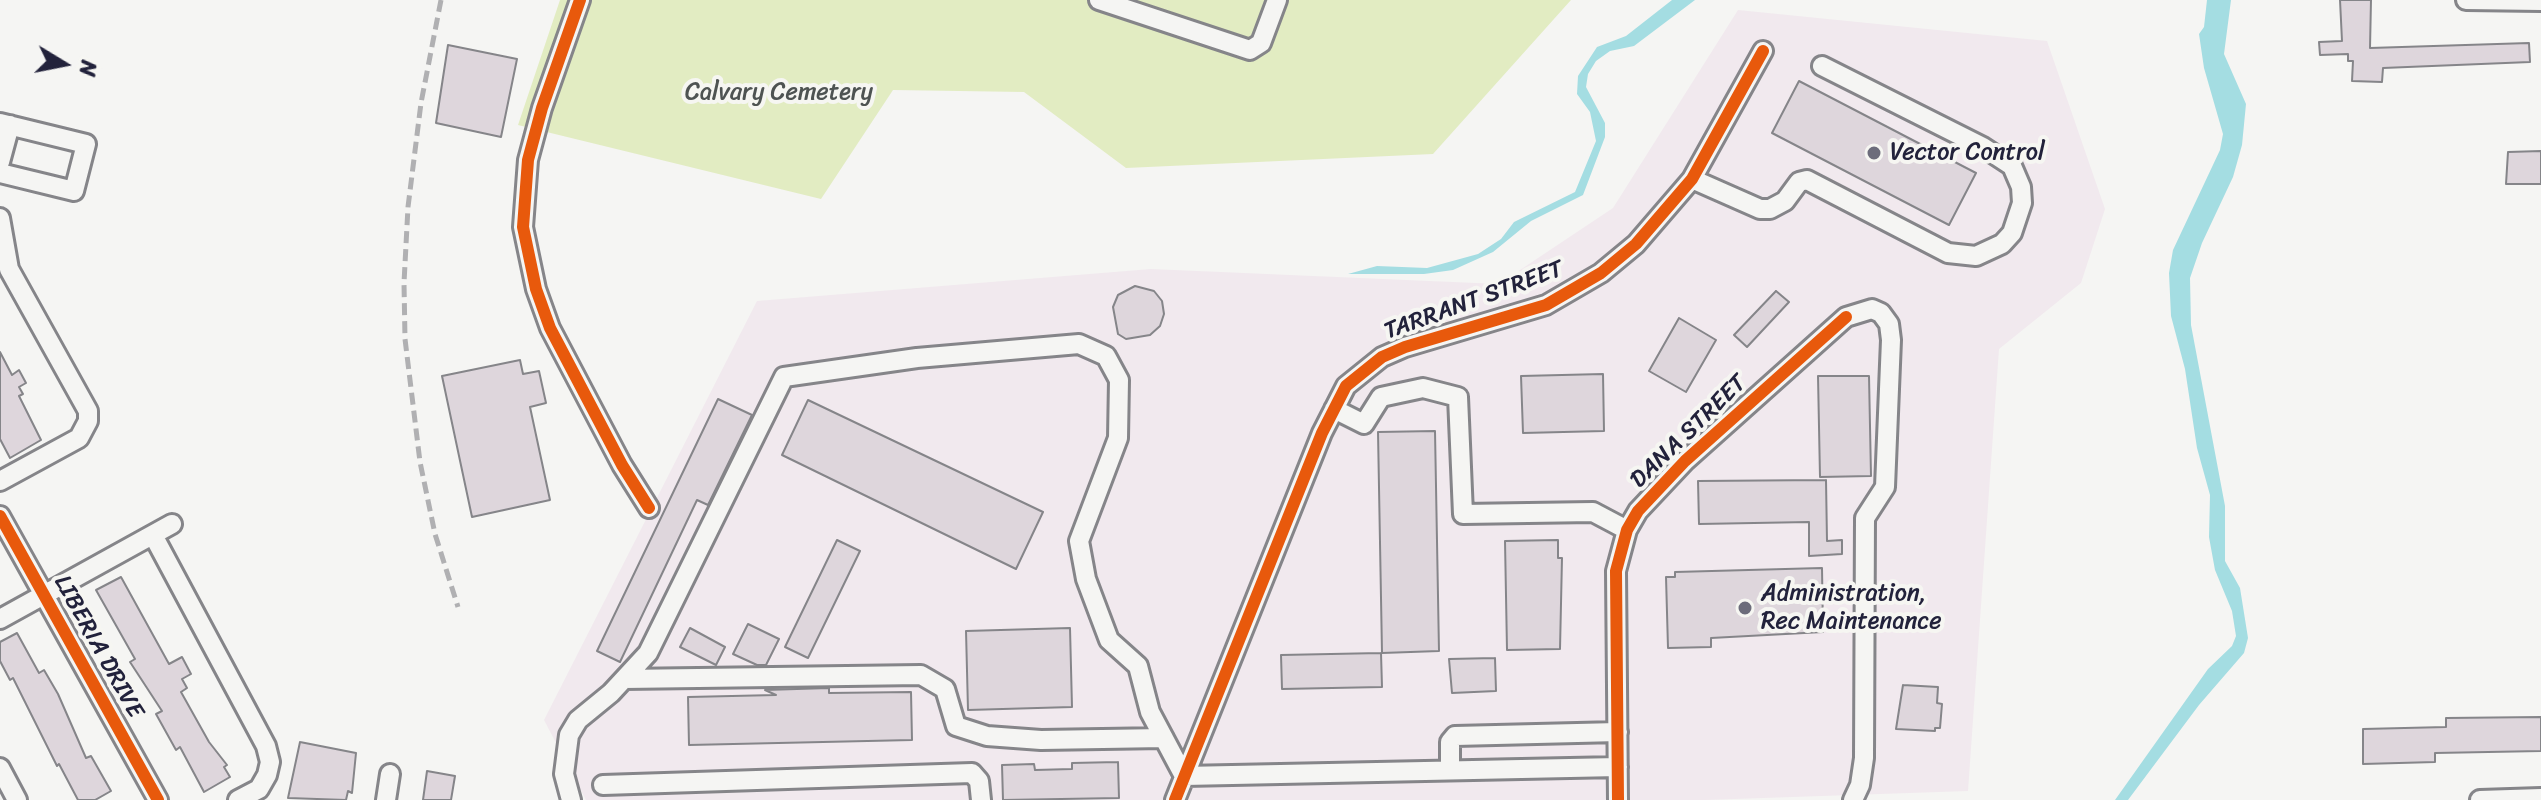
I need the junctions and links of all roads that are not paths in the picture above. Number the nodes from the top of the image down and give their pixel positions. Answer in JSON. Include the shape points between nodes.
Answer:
{"nodes":[{"id":1,"x":580,"y":0,"type":"edge"},
{"id":2,"x":1099,"y":0,"type":"edge"},
{"id":3,"x":1277,"y":0,"type":"edge"},
{"id":4,"x":2466,"y":0,"type":"edge"},
{"id":5,"x":2541,"y":1,"type":"edge"},
{"id":6,"x":1763,"y":51,"type":"dead end"},
{"id":7,"x":1822,"y":66,"type":"dead end"},
{"id":8,"x":5,"y":124,"type":"edge"},
{"id":9,"x":0,"y":162,"type":"edge"},
{"id":10,"x":0,"y":173,"type":"edge"},
{"id":11,"x":1692,"y":179,"type":"junction"},
{"id":12,"x":0,"y":218,"type":"edge"},
{"id":13,"x":1334,"y":409,"type":"junction"},
{"id":14,"x":0,"y":481,"type":"edge"},
{"id":15,"x":649,"y":508,"type":"dead end"},
{"id":16,"x":0,"y":516,"type":"edge"},
{"id":17,"x":172,"y":524,"type":"dead end"},
{"id":18,"x":1627,"y":530,"type":"junction"},
{"id":19,"x":153,"y":535,"type":"junction"},
{"id":20,"x":44,"y":596,"type":"junction"},
{"id":21,"x":0,"y":619,"type":"edge"},
{"id":22,"x":618,"y":686,"type":"junction"},
{"id":23,"x":1618,"y":732,"type":"junction"},
{"id":24,"x":1164,"y":738,"type":"junction"},
{"id":25,"x":1618,"y":767,"type":"junction"},
{"id":26,"x":0,"y":768,"type":"edge"},
{"id":27,"x":1450,"y":770,"type":"junction"},
{"id":28,"x":390,"y":774,"type":"dead end"},
{"id":29,"x":1184,"y":776,"type":"junction"},
{"id":30,"x":603,"y":785,"type":"dead end"},
{"id":31,"x":2541,"y":798,"type":"edge"},
{"id":32,"x":17,"y":800,"type":"edge"},
{"id":33,"x":158,"y":800,"type":"edge"},
{"id":34,"x":238,"y":800,"type":"edge"},
{"id":35,"x":386,"y":800,"type":"edge"},
{"id":36,"x":571,"y":800,"type":"edge"},
{"id":37,"x":981,"y":800,"type":"edge"},
{"id":38,"x":1175,"y":800,"type":"edge"},
{"id":39,"x":1618,"y":800,"type":"edge"},
{"id":40,"x":1853,"y":800,"type":"edge"},
{"id":41,"x":2480,"y":800,"type":"edge"}],
"edges":[{"from":1,"to":15,"type":"street","via":[[528,160],[523,227],[550,328]]},
{"from":2,"to":3,"type":"street","via":[[1250,50],[1261,43]]},
{"from":4,"to":5,"type":"street"},
{"from":6,"to":11,"type":"street","name":"TARRANT STREET"},
{"from":7,"to":11,"type":"street","via":[[2012,166],[2022,203],[2012,233],[2002,244],[1976,256],[1948,253],[1807,180],[1777,207],[1760,209]]},
{"from":8,"to":9,"type":"street"},
{"from":8,"to":10,"type":"street","via":[[86,144],[74,191]]},
{"from":11,"to":13,"type":"street","name":"TARRANT STREET","via":[[1636,244],[1577,289],[1546,305],[1382,357],[1346,386]]},
{"from":12,"to":14,"type":"street","via":[[9,269],[88,411],[79,438]]},
{"from":13,"to":18,"type":"street","via":[[1364,424],[1381,397],[1423,388],[1458,397],[1463,514],[1593,512]]},
{"from":13,"to":29,"type":"street","name":"TARRANT STREET"},
{"from":16,"to":20,"type":"street","name":"LIBERIA DRIVE"},
{"from":17,"to":19,"type":"street"},
{"from":18,"to":23,"type":"street","name":"DANA STREET","via":[[1616,571]]},
{"from":18,"to":40,"type":"street","name":"DANA STREET","via":[[1685,461],[1846,317],[1872,309],[1881,313],[1891,340],[1885,487],[1865,518],[1865,732],[1860,785]]},
{"from":19,"to":20,"type":"street"},
{"from":19,"to":34,"type":"street","via":[[266,746],[267,775],[259,789]]},
{"from":20,"to":21,"type":"street"},
{"from":20,"to":33,"type":"street","name":"LIBERIA DRIVE"},
{"from":22,"to":24,"type":"street","via":[[921,675],[945,689],[956,726],[987,736]]},
{"from":22,"to":24,"type":"street","via":[[648,653],[784,377],[917,358],[1079,344],[1106,356],[1119,380],[1118,438],[1079,541],[1086,579],[1109,640],[1138,666],[1150,712]]},
{"from":22,"to":36,"type":"street","via":[[578,720],[569,735],[564,774]]},
{"from":23,"to":25,"type":"street","name":"DANA STREET"},
{"from":23,"to":27,"type":"street","via":[[1455,736],[1450,742]]},
{"from":24,"to":29,"type":"street"},
{"from":25,"to":27,"type":"street"},
{"from":25,"to":39,"type":"street","name":"DANA STREET"},
{"from":26,"to":32,"type":"street"},
{"from":27,"to":29,"type":"street"},
{"from":28,"to":35,"type":"street"},
{"from":29,"to":38,"type":"street","name":"TARRANT STREET"},
{"from":30,"to":37,"type":"street","via":[[972,773],[979,781]]},
{"from":31,"to":41,"type":"street"}]}
